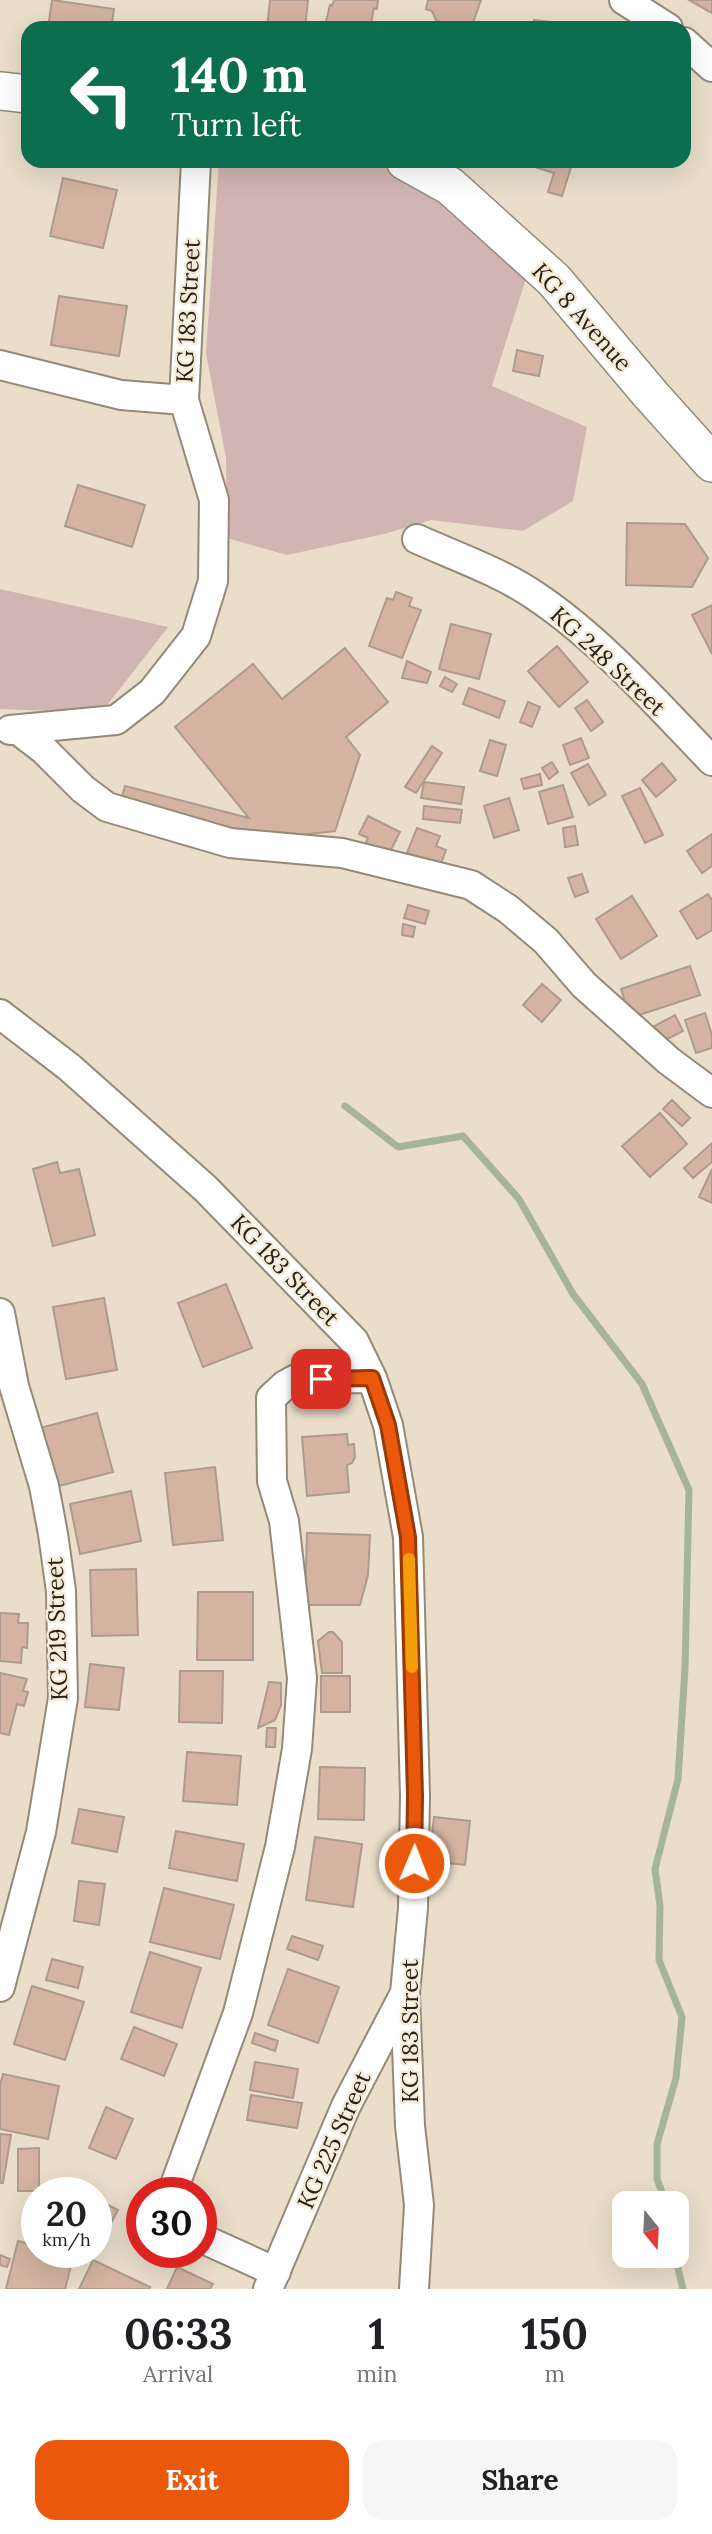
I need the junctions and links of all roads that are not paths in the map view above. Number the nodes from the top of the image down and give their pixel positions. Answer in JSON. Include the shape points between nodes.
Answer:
{"nodes":[{"id":1,"x":624,"y":0,"type":"edge"},
{"id":2,"x":657,"y":21,"type":"edge"},
{"id":3,"x":691,"y":48,"type":"edge"},
{"id":4,"x":712,"y":67,"type":"edge"},
{"id":5,"x":0,"y":91,"type":"edge"},
{"id":6,"x":21,"y":93,"type":"edge"},
{"id":7,"x":196,"y":168,"type":"edge"},
{"id":8,"x":418,"y":168,"type":"edge"},
{"id":9,"x":0,"y":365,"type":"edge"},
{"id":10,"x":184,"y":400,"type":"junction"},
{"id":11,"x":712,"y":463,"type":"edge"},
{"id":12,"x":417,"y":539,"type":"dead end"},
{"id":13,"x":9,"y":729,"type":"edge"},
{"id":14,"x":712,"y":761,"type":"edge"},
{"id":15,"x":0,"y":1014,"type":"edge"},
{"id":16,"x":712,"y":1093,"type":"edge"},
{"id":17,"x":0,"y":1313,"type":"edge"},
{"id":18,"x":372,"y":1378,"type":"junction"},
{"id":19,"x":0,"y":1987,"type":"edge"},
{"id":20,"x":405,"y":1993,"type":"junction"},
{"id":21,"x":178,"y":2177,"type":"edge"},
{"id":22,"x":217,"y":2248,"type":"edge"},
{"id":23,"x":272,"y":2281,"type":"edge"},
{"id":24,"x":414,"y":2289,"type":"edge"}],
"edges":[{"from":1,"to":2,"type":"street"},
{"from":3,"to":4,"type":"street"},
{"from":5,"to":6,"type":"street"},
{"from":7,"to":10,"type":"street","name":"KG 183 Street"},
{"from":8,"to":11,"type":"street","name":"KG 8 Avenue","via":[[450,186],[554,280]]},
{"from":9,"to":10,"type":"street","name":"KG 183 Street","via":[[121,395]]},
{"from":10,"to":13,"type":"street","via":[[214,500],[213,582],[196,636],[152,692],[116,720]]},
{"from":12,"to":14,"type":"street","name":"KG 248 Street","via":[[536,596],[636,683]]},
{"from":13,"to":16,"type":"street","via":[[44,750],[107,807],[230,843],[342,853],[471,885],[546,941],[584,985]]},
{"from":15,"to":18,"type":"street","name":"KG 183 Street","via":[[69,1067],[206,1189],[355,1341]]},
{"from":17,"to":19,"type":"street","name":"KG 219 Street","via":[[14,1387],[44,1486],[53,1534],[61,1591],[63,1698],[41,1832]]},
{"from":18,"to":20,"type":"street","name":"KG 183 Street","via":[[388,1425],[408,1537],[415,1796],[413,1908]]},
{"from":18,"to":21,"type":"street","via":[[296,1379],[271,1398],[272,1481],[284,1521],[302,1678],[297,1749],[280,1847],[238,2013]]},
{"from":20,"to":23,"type":"street","name":"KG 225 Street","via":[[346,2106]]},
{"from":20,"to":24,"type":"street","name":"KG 183 Street","via":[[410,2126],[419,2205]]},
{"from":22,"to":23,"type":"street"}]}
